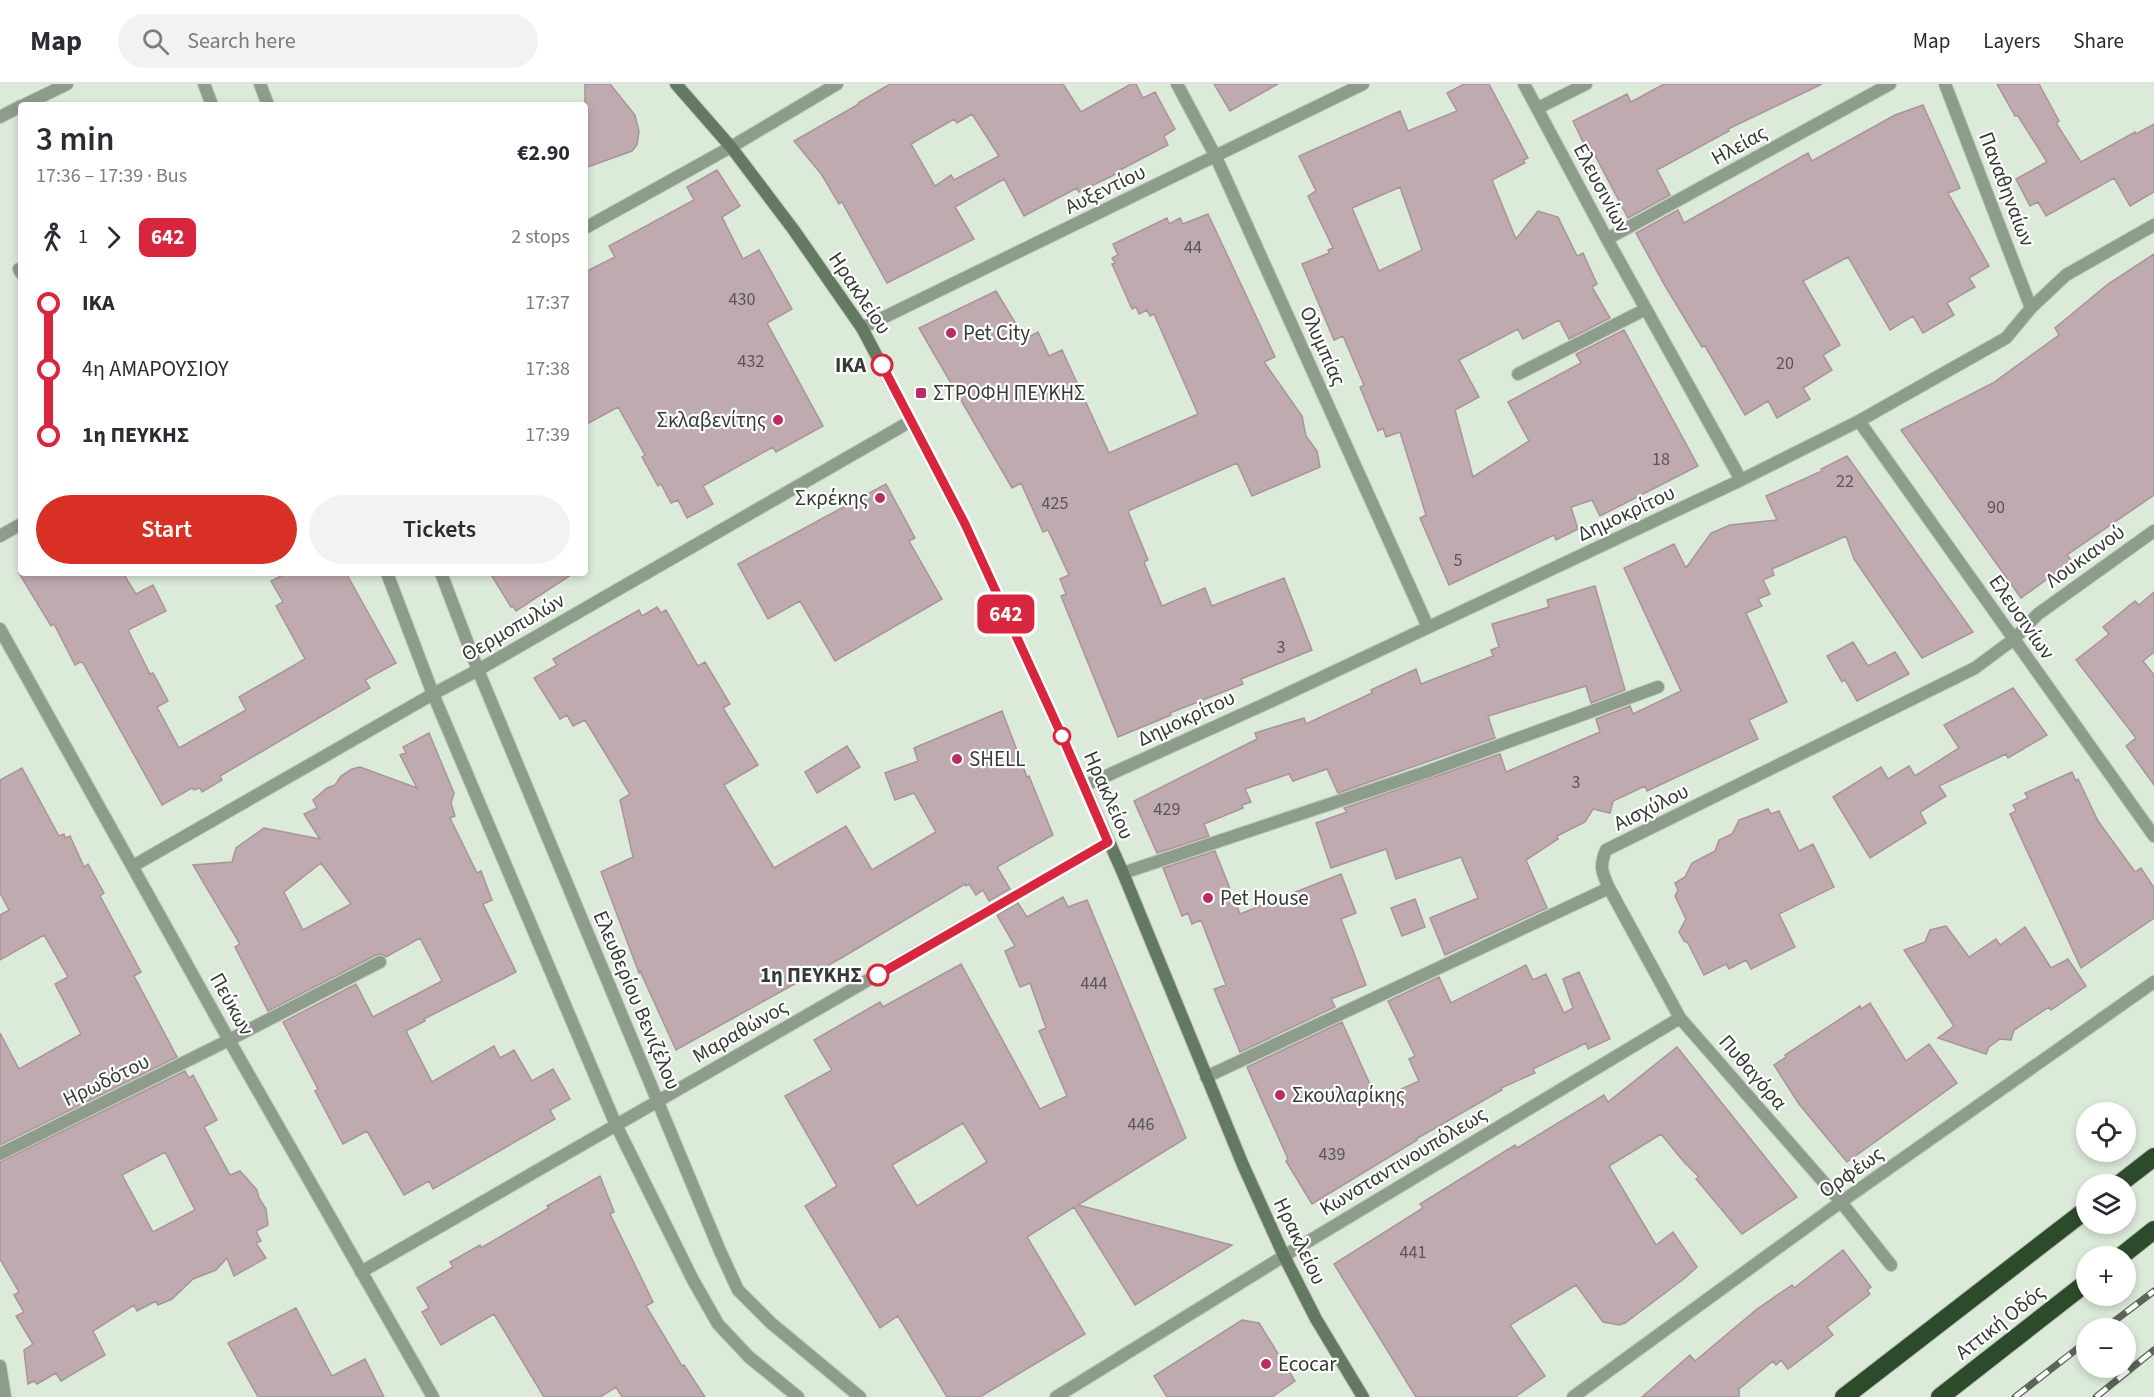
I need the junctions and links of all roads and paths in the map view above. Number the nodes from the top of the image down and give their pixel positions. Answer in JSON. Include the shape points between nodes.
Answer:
{"nodes":[{"id":1,"x":67,"y":84,"type":"edge"},
{"id":2,"x":204,"y":84,"type":"edge"},
{"id":3,"x":260,"y":84,"type":"edge"},
{"id":4,"x":676,"y":84,"type":"edge"},
{"id":5,"x":837,"y":84,"type":"edge"},
{"id":6,"x":1177,"y":84,"type":"edge"},
{"id":7,"x":1363,"y":84,"type":"edge"},
{"id":8,"x":1524,"y":84,"type":"edge"},
{"id":9,"x":1586,"y":84,"type":"edge"},
{"id":10,"x":1890,"y":84,"type":"edge"},
{"id":11,"x":1946,"y":84,"type":"edge"},
{"id":12,"x":267,"y":101,"type":"edge"},
{"id":13,"x":30,"y":102,"type":"edge"},
{"id":14,"x":211,"y":102,"type":"edge"},
{"id":15,"x":18,"y":108,"type":"edge"},
{"id":16,"x":1538,"y":108,"type":"junction"},
{"id":17,"x":0,"y":117,"type":"edge"},
{"id":18,"x":731,"y":147,"type":"junction"},
{"id":19,"x":1215,"y":157,"type":"junction"},
{"id":20,"x":2154,"y":225,"type":"edge"},
{"id":21,"x":588,"y":226,"type":"edge"},
{"id":22,"x":1607,"y":239,"type":"junction"},
{"id":23,"x":2031,"y":308,"type":"junction"},
{"id":24,"x":1646,"y":309,"type":"junction"},
{"id":25,"x":862,"y":328,"type":"junction"},
{"id":26,"x":1518,"y":374,"type":"dead end"},
{"id":27,"x":911,"y":421,"type":"junction"},
{"id":28,"x":1859,"y":421,"type":"junction"},
{"id":29,"x":1741,"y":480,"type":"junction"},
{"id":30,"x":18,"y":526,"type":"edge"},
{"id":31,"x":2154,"y":531,"type":"edge"},
{"id":32,"x":0,"y":536,"type":"edge"},
{"id":33,"x":388,"y":576,"type":"edge"},
{"id":34,"x":442,"y":576,"type":"edge"},
{"id":35,"x":1428,"y":627,"type":"junction"},
{"id":36,"x":0,"y":629,"type":"edge"},
{"id":37,"x":2014,"y":639,"type":"junction"},
{"id":38,"x":478,"y":670,"type":"junction"},
{"id":39,"x":1658,"y":687,"type":"dead end"},
{"id":40,"x":433,"y":694,"type":"junction"},
{"id":41,"x":1084,"y":786,"type":"junction"},
{"id":42,"x":2154,"y":836,"type":"edge"},
{"id":43,"x":1108,"y":842,"type":"junction"},
{"id":44,"x":133,"y":866,"type":"junction"},
{"id":45,"x":1123,"y":873,"type":"junction"},
{"id":46,"x":1609,"y":888,"type":"junction"},
{"id":47,"x":380,"y":962,"type":"dead end"},
{"id":48,"x":2154,"y":982,"type":"edge"},
{"id":49,"x":1680,"y":1018,"type":"junction"},
{"id":50,"x":229,"y":1040,"type":"junction"},
{"id":51,"x":1206,"y":1077,"type":"junction"},
{"id":52,"x":658,"y":1101,"type":"junction"},
{"id":53,"x":616,"y":1125,"type":"junction"},
{"id":54,"x":0,"y":1154,"type":"edge"},
{"id":55,"x":2154,"y":1157,"type":"edge"},
{"id":56,"x":2132,"y":1174,"type":"edge"},
{"id":57,"x":1841,"y":1202,"type":"junction"},
{"id":58,"x":2076,"y":1218,"type":"edge"},
{"id":59,"x":2154,"y":1230,"type":"edge"},
{"id":60,"x":2134,"y":1246,"type":"edge"},
{"id":61,"x":1284,"y":1256,"type":"junction"},
{"id":62,"x":1891,"y":1265,"type":"dead end"},
{"id":63,"x":361,"y":1272,"type":"junction"},
{"id":64,"x":2076,"y":1291,"type":"edge"},
{"id":65,"x":0,"y":1366,"type":"edge"},
{"id":66,"x":5,"y":1397,"type":"edge"},
{"id":67,"x":433,"y":1397,"type":"edge"},
{"id":68,"x":798,"y":1397,"type":"edge"},
{"id":69,"x":860,"y":1397,"type":"edge"},
{"id":70,"x":1056,"y":1397,"type":"edge"},
{"id":71,"x":1364,"y":1397,"type":"edge"},
{"id":72,"x":1573,"y":1397,"type":"edge"},
{"id":73,"x":1844,"y":1397,"type":"edge"},
{"id":74,"x":1940,"y":1397,"type":"edge"}],
"edges":[{"from":1,"to":13,"type":"street"},
{"from":2,"to":14,"type":"street"},
{"from":3,"to":12,"type":"street"},
{"from":4,"to":18,"type":"main road","name":"Ηρακλείου"},
{"from":5,"to":18,"type":"street"},
{"from":6,"to":19,"type":"street","name":"Ολυμπίας"},
{"from":7,"to":19,"type":"street","name":"Αυξεντίου"},
{"from":8,"to":16,"type":"street","name":"Ελευσινίων"},
{"from":9,"to":16,"type":"street"},
{"from":10,"to":22,"type":"street","name":"Ηλείας"},
{"from":11,"to":23,"type":"street","name":"Παναθηναίων"},
{"from":15,"to":17,"type":"street"},
{"from":16,"to":22,"type":"street","name":"Ελευσινίων"},
{"from":18,"to":21,"type":"street"},
{"from":18,"to":25,"type":"main road","name":"Ηρακλείου"},
{"from":19,"to":25,"type":"street","name":"Αυξεντίου"},
{"from":19,"to":35,"type":"street","name":"Ολυμπίας"},
{"from":20,"to":23,"type":"street","name":"Δημοκρίτου","via":[[2066,275]]},
{"from":22,"to":24,"type":"street","name":"Ελευσινίων"},
{"from":23,"to":28,"type":"street","name":"Δημοκρίτου","via":[[2006,338]]},
{"from":24,"to":26,"type":"street"},
{"from":24,"to":29,"type":"street","name":"Ελευσινίων"},
{"from":25,"to":27,"type":"main road","name":"Ηρακλείου"},
{"from":27,"to":38,"type":"street","name":"Θερμοπυλών"},
{"from":27,"to":41,"type":"main road","name":"Ηρακλείου","via":[[965,524]]},
{"from":28,"to":29,"type":"street","name":"Δημοκρίτου"},
{"from":28,"to":37,"type":"street","name":"Ελευσινίων"},
{"from":29,"to":35,"type":"street","name":"Δημοκρίτου"},
{"from":30,"to":32,"type":"street"},
{"from":31,"to":37,"type":"street","name":"Λουκιανού","via":[[2038,614]]},
{"from":33,"to":40,"type":"street"},
{"from":34,"to":38,"type":"street","name":"Ελευθερίου Βενιζέλου"},
{"from":35,"to":41,"type":"street","name":"Δημοκρίτου"},
{"from":36,"to":44,"type":"street","name":"Πεύκων"},
{"from":37,"to":42,"type":"street","name":"Ελευσινίων"},
{"from":37,"to":46,"type":"street","name":"Αισχύλου","via":[[1975,669],[1606,850],[1601,870]]},
{"from":38,"to":40,"type":"street","name":"Θερμοπυλών"},
{"from":38,"to":52,"type":"street","name":"Ελευθερίου Βενιζέλου"},
{"from":39,"to":45,"type":"street","via":[[1426,772]]},
{"from":40,"to":44,"type":"street","name":"Θερμοπυλών"},
{"from":40,"to":53,"type":"street"},
{"from":41,"to":43,"type":"main road","name":"Ηρακλείου"},
{"from":43,"to":45,"type":"main road","name":"Ηρακλείου"},
{"from":43,"to":52,"type":"street","name":"Μαραθώνος"},
{"from":44,"to":50,"type":"street","name":"Πεύκων"},
{"from":45,"to":51,"type":"main road","name":"Ηρακλείου"},
{"from":46,"to":49,"type":"street","name":"Πυθαγόρα"},
{"from":46,"to":51,"type":"street"},
{"from":47,"to":50,"type":"street","name":"Ηρωδότου"},
{"from":48,"to":57,"type":"street","name":"Ορφέως"},
{"from":49,"to":57,"type":"street","name":"Πυθαγόρα"},
{"from":49,"to":61,"type":"street","name":"Κωνσταντινουπόλεως"},
{"from":50,"to":54,"type":"street","name":"Ηρωδότου"},
{"from":50,"to":63,"type":"street","name":"Πεύκων"},
{"from":51,"to":61,"type":"main road","name":"Ηρακλείου"},
{"from":52,"to":53,"type":"street","name":"Μαραθώνος"},
{"from":52,"to":69,"type":"street","name":"Ελευθερίου Βενιζέλου","via":[[738,1290],[771,1323]]},
{"from":53,"to":63,"type":"street","name":"Μαραθώνος"},
{"from":53,"to":68,"type":"street","via":[[718,1324],[749,1357]]},
{"from":55,"to":56,"type":"highway"},
{"from":57,"to":62,"type":"street","name":"Πυθαγόρα"},
{"from":57,"to":72,"type":"street","name":"Ορφέως"},
{"from":58,"to":73,"type":"highway"},
{"from":59,"to":60,"type":"highway"},
{"from":61,"to":70,"type":"street","name":"Κωνσταντινουπόλεως"},
{"from":61,"to":71,"type":"main road","name":"Ηρακλείου","via":[[1316,1319]]},
{"from":63,"to":67,"type":"street","name":"Πεύκων"},
{"from":64,"to":74,"type":"highway","name":"Αττική Οδός"},
{"from":65,"to":66,"type":"street"}]}
